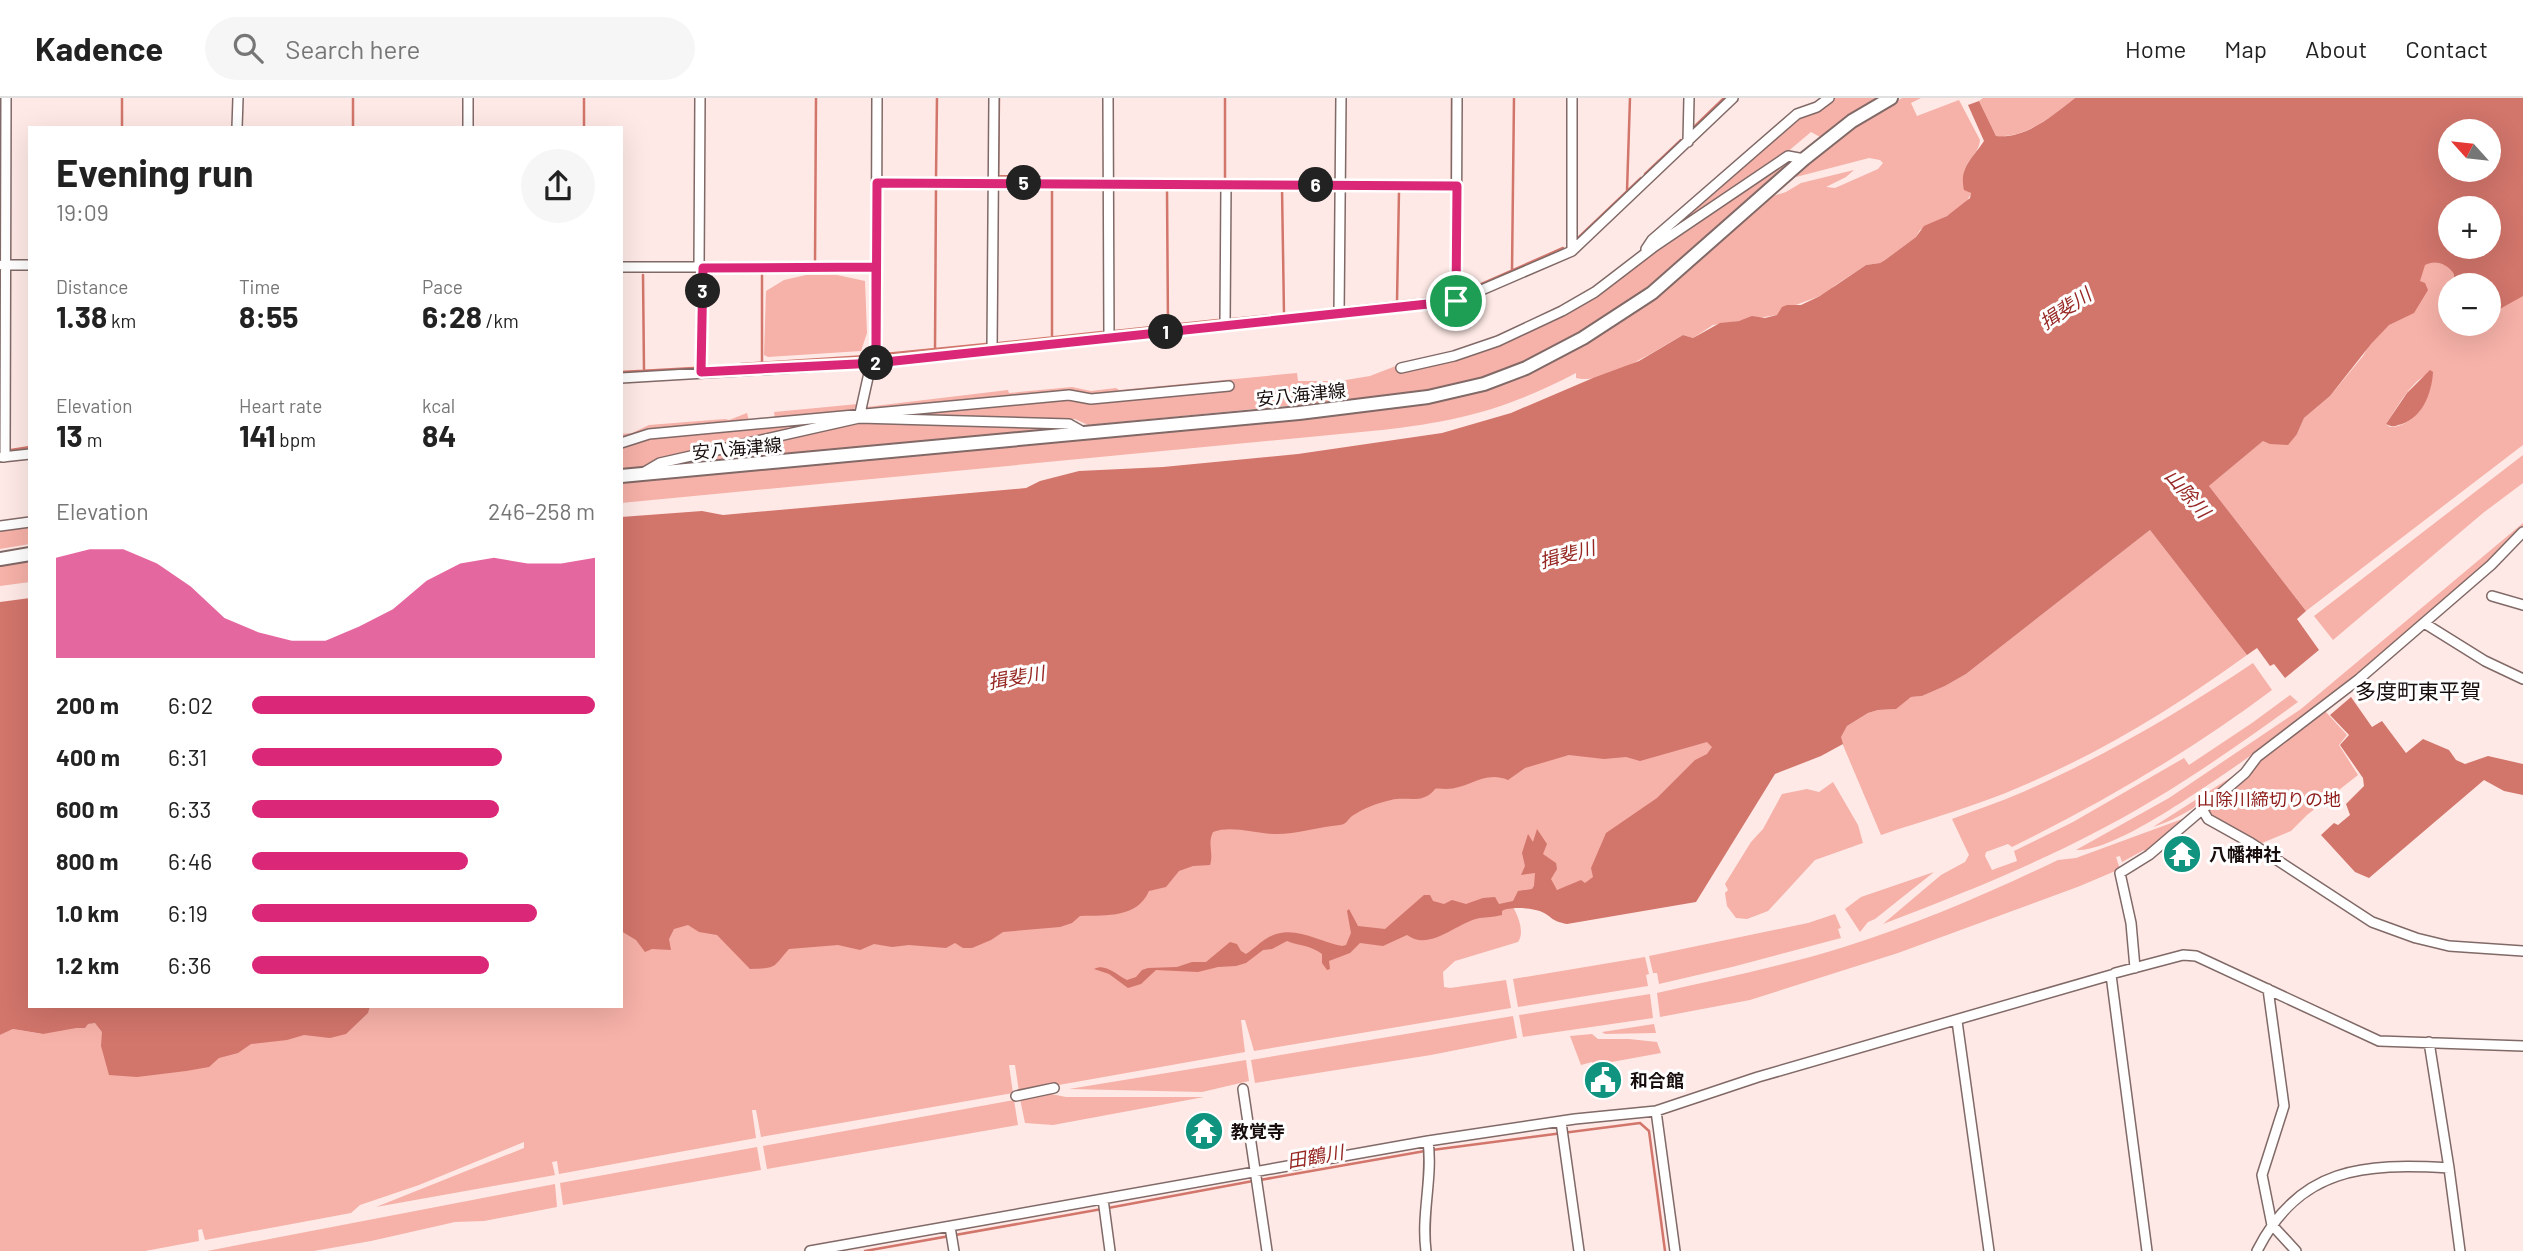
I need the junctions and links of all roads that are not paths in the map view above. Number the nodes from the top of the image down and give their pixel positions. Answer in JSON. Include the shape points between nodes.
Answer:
{"nodes":[{"id":1,"x":6,"y":98,"type":"edge"},
{"id":2,"x":237,"y":98,"type":"edge"},
{"id":3,"x":468,"y":98,"type":"edge"},
{"id":4,"x":700,"y":98,"type":"edge"},
{"id":5,"x":877,"y":98,"type":"edge"},
{"id":6,"x":994,"y":98,"type":"edge"},
{"id":7,"x":1108,"y":98,"type":"edge"},
{"id":8,"x":1341,"y":98,"type":"edge"},
{"id":9,"x":1457,"y":98,"type":"edge"},
{"id":10,"x":1572,"y":98,"type":"edge"},
{"id":11,"x":1689,"y":98,"type":"edge"},
{"id":12,"x":1733,"y":98,"type":"edge"},
{"id":13,"x":1829,"y":98,"type":"edge"},
{"id":14,"x":1891,"y":98,"type":"edge"},
{"id":15,"x":237,"y":126,"type":"edge"},
{"id":16,"x":468,"y":126,"type":"edge"},
{"id":17,"x":1688,"y":142,"type":"junction"},
{"id":18,"x":1804,"y":159,"type":"junction"},
{"id":19,"x":877,"y":183,"type":"junction"},
{"id":20,"x":993,"y":183,"type":"junction"},
{"id":21,"x":1108,"y":183,"type":"junction"},
{"id":22,"x":1226,"y":185,"type":"junction"},
{"id":23,"x":1341,"y":185,"type":"junction"},
{"id":24,"x":1457,"y":186,"type":"junction"},
{"id":25,"x":1572,"y":251,"type":"junction"},
{"id":26,"x":1637,"y":261,"type":"junction"},
{"id":27,"x":3,"y":265,"type":"edge"},
{"id":28,"x":28,"y":265,"type":"edge"},
{"id":29,"x":623,"y":267,"type":"edge"},
{"id":30,"x":876,"y":267,"type":"junction"},
{"id":31,"x":701,"y":268,"type":"junction"},
{"id":32,"x":1456,"y":301,"type":"junction"},
{"id":33,"x":1339,"y":314,"type":"junction"},
{"id":34,"x":1225,"y":325,"type":"junction"},
{"id":35,"x":1109,"y":338,"type":"junction"},
{"id":36,"x":992,"y":350,"type":"junction"},
{"id":37,"x":876,"y":363,"type":"junction"},
{"id":38,"x":1401,"y":368,"type":"dead end"},
{"id":39,"x":701,"y":372,"type":"junction"},
{"id":40,"x":623,"y":378,"type":"edge"},
{"id":41,"x":1229,"y":386,"type":"dead end"},
{"id":42,"x":860,"y":416,"type":"junction"},
{"id":43,"x":1083,"y":432,"type":"junction"},
{"id":44,"x":623,"y":442,"type":"edge"},
{"id":45,"x":28,"y":454,"type":"edge"},
{"id":46,"x":2,"y":457,"type":"edge"},
{"id":47,"x":639,"y":475,"type":"junction"},
{"id":48,"x":623,"y":476,"type":"edge"},
{"id":49,"x":28,"y":522,"type":"edge"},
{"id":50,"x":0,"y":526,"type":"edge"},
{"id":51,"x":2523,"y":532,"type":"edge"},
{"id":52,"x":28,"y":554,"type":"edge"},
{"id":53,"x":0,"y":559,"type":"edge"},
{"id":54,"x":2492,"y":596,"type":"dead end"},
{"id":55,"x":2523,"y":605,"type":"edge"},
{"id":56,"x":2424,"y":623,"type":"junction"},
{"id":57,"x":2523,"y":679,"type":"edge"},
{"id":58,"x":2202,"y":809,"type":"junction"},
{"id":59,"x":2523,"y":951,"type":"edge"},
{"id":60,"x":2135,"y":968,"type":"junction"},
{"id":61,"x":2115,"y":973,"type":"dead end"},
{"id":62,"x":2268,"y":989,"type":"junction"},
{"id":63,"x":1957,"y":1021,"type":"junction"},
{"id":64,"x":2428,"y":1042,"type":"junction"},
{"id":65,"x":2523,"y":1046,"type":"edge"},
{"id":66,"x":1054,"y":1088,"type":"dead end"},
{"id":67,"x":1243,"y":1089,"type":"dead end"},
{"id":68,"x":1016,"y":1096,"type":"dead end"},
{"id":69,"x":1656,"y":1111,"type":"junction"},
{"id":70,"x":1561,"y":1124,"type":"junction"},
{"id":71,"x":1428,"y":1143,"type":"junction"},
{"id":72,"x":2449,"y":1168,"type":"junction"},
{"id":73,"x":1256,"y":1174,"type":"junction"},
{"id":74,"x":1103,"y":1200,"type":"junction"},
{"id":75,"x":2272,"y":1225,"type":"junction"},
{"id":76,"x":951,"y":1228,"type":"junction"},
{"id":77,"x":953,"y":1246,"type":"edge"},
{"id":78,"x":810,"y":1251,"type":"edge"},
{"id":79,"x":1110,"y":1251,"type":"edge"},
{"id":80,"x":1267,"y":1251,"type":"edge"},
{"id":81,"x":1426,"y":1251,"type":"edge"},
{"id":82,"x":1579,"y":1251,"type":"edge"},
{"id":83,"x":1675,"y":1251,"type":"edge"},
{"id":84,"x":1989,"y":1251,"type":"edge"},
{"id":85,"x":2147,"y":1251,"type":"edge"},
{"id":86,"x":2256,"y":1251,"type":"edge"},
{"id":87,"x":2296,"y":1251,"type":"edge"},
{"id":88,"x":2460,"y":1251,"type":"edge"}],
"edges":[{"from":1,"to":27,"type":"street"},
{"from":2,"to":15,"type":"street"},
{"from":3,"to":16,"type":"street"},
{"from":4,"to":31,"type":"street"},
{"from":5,"to":19,"type":"street"},
{"from":6,"to":20,"type":"street"},
{"from":7,"to":21,"type":"street"},
{"from":8,"to":23,"type":"street"},
{"from":9,"to":24,"type":"street"},
{"from":10,"to":25,"type":"street"},
{"from":11,"to":17,"type":"street"},
{"from":12,"to":17,"type":"street"},
{"from":13,"to":26,"type":"street","via":[[1797,114],[1652,240]]},
{"from":14,"to":18,"type":"main road","name":"安八海津線","via":[[1852,121]]},
{"from":17,"to":25,"type":"street"},
{"from":18,"to":26,"type":"street","via":[[1788,156]]},
{"from":18,"to":43,"type":"main road","name":"安八海津線","via":[[1652,293],[1583,338],[1484,384],[1428,397],[1298,413]]},
{"from":19,"to":20,"type":"street"},
{"from":19,"to":30,"type":"street"},
{"from":20,"to":21,"type":"street"},
{"from":20,"to":36,"type":"street"},
{"from":21,"to":22,"type":"street"},
{"from":21,"to":35,"type":"street"},
{"from":22,"to":23,"type":"street"},
{"from":22,"to":34,"type":"street"},
{"from":23,"to":24,"type":"street"},
{"from":23,"to":33,"type":"street"},
{"from":24,"to":32,"type":"street"},
{"from":25,"to":32,"type":"street"},
{"from":26,"to":38,"type":"street","via":[[1595,292],[1532,327],[1454,356]]},
{"from":27,"to":28,"type":"street"},
{"from":27,"to":46,"type":"street"},
{"from":29,"to":31,"type":"street"},
{"from":30,"to":31,"type":"street"},
{"from":30,"to":37,"type":"street"},
{"from":31,"to":39,"type":"street"},
{"from":32,"to":33,"type":"street"},
{"from":33,"to":34,"type":"street"},
{"from":34,"to":35,"type":"street"},
{"from":35,"to":36,"type":"street"},
{"from":36,"to":37,"type":"street"},
{"from":37,"to":39,"type":"street"},
{"from":37,"to":42,"type":"street","via":[[869,373]]},
{"from":39,"to":40,"type":"street"},
{"from":41,"to":42,"type":"street","via":[[1091,399],[1069,395]]},
{"from":42,"to":43,"type":"street","via":[[1069,424]]},
{"from":42,"to":44,"type":"street","via":[[649,435]]},
{"from":42,"to":47,"type":"street","via":[[660,463]]},
{"from":43,"to":47,"type":"main road","name":"安八海津線"},
{"from":45,"to":46,"type":"street"},
{"from":47,"to":48,"type":"main road","name":"安八海津線"},
{"from":49,"to":50,"type":"street"},
{"from":51,"to":56,"type":"street"},
{"from":52,"to":53,"type":"main road"},
{"from":54,"to":55,"type":"street"},
{"from":56,"to":57,"type":"street"},
{"from":56,"to":58,"type":"street","via":[[2257,757]]},
{"from":58,"to":59,"type":"street","via":[[2208,819],[2372,922],[2449,946]]},
{"from":58,"to":60,"type":"street","via":[[2149,855],[2120,873]]},
{"from":60,"to":61,"type":"street"},
{"from":60,"to":62,"type":"street","via":[[2196,956]]},
{"from":62,"to":64,"type":"street","via":[[2379,1041]]},
{"from":62,"to":75,"type":"street","via":[[2284,1106],[2262,1175]]},
{"from":63,"to":69,"type":"street"},
{"from":63,"to":84,"type":"street"},
{"from":63,"to":85,"type":"street","via":[[2111,975]]},
{"from":64,"to":65,"type":"street"},
{"from":64,"to":72,"type":"street"},
{"from":66,"to":68,"type":"street"},
{"from":67,"to":73,"type":"street"},
{"from":69,"to":70,"type":"street"},
{"from":69,"to":83,"type":"street"},
{"from":70,"to":71,"type":"street"},
{"from":70,"to":82,"type":"street"},
{"from":71,"to":73,"type":"street"},
{"from":71,"to":81,"type":"street"},
{"from":72,"to":75,"type":"street","via":[[2366,1168],[2331,1177],[2287,1206]]},
{"from":72,"to":88,"type":"street"},
{"from":73,"to":74,"type":"street"},
{"from":73,"to":80,"type":"street"},
{"from":74,"to":76,"type":"street"},
{"from":74,"to":79,"type":"street"},
{"from":75,"to":86,"type":"street"},
{"from":75,"to":87,"type":"street"},
{"from":76,"to":77,"type":"street"},
{"from":76,"to":78,"type":"street"}]}
